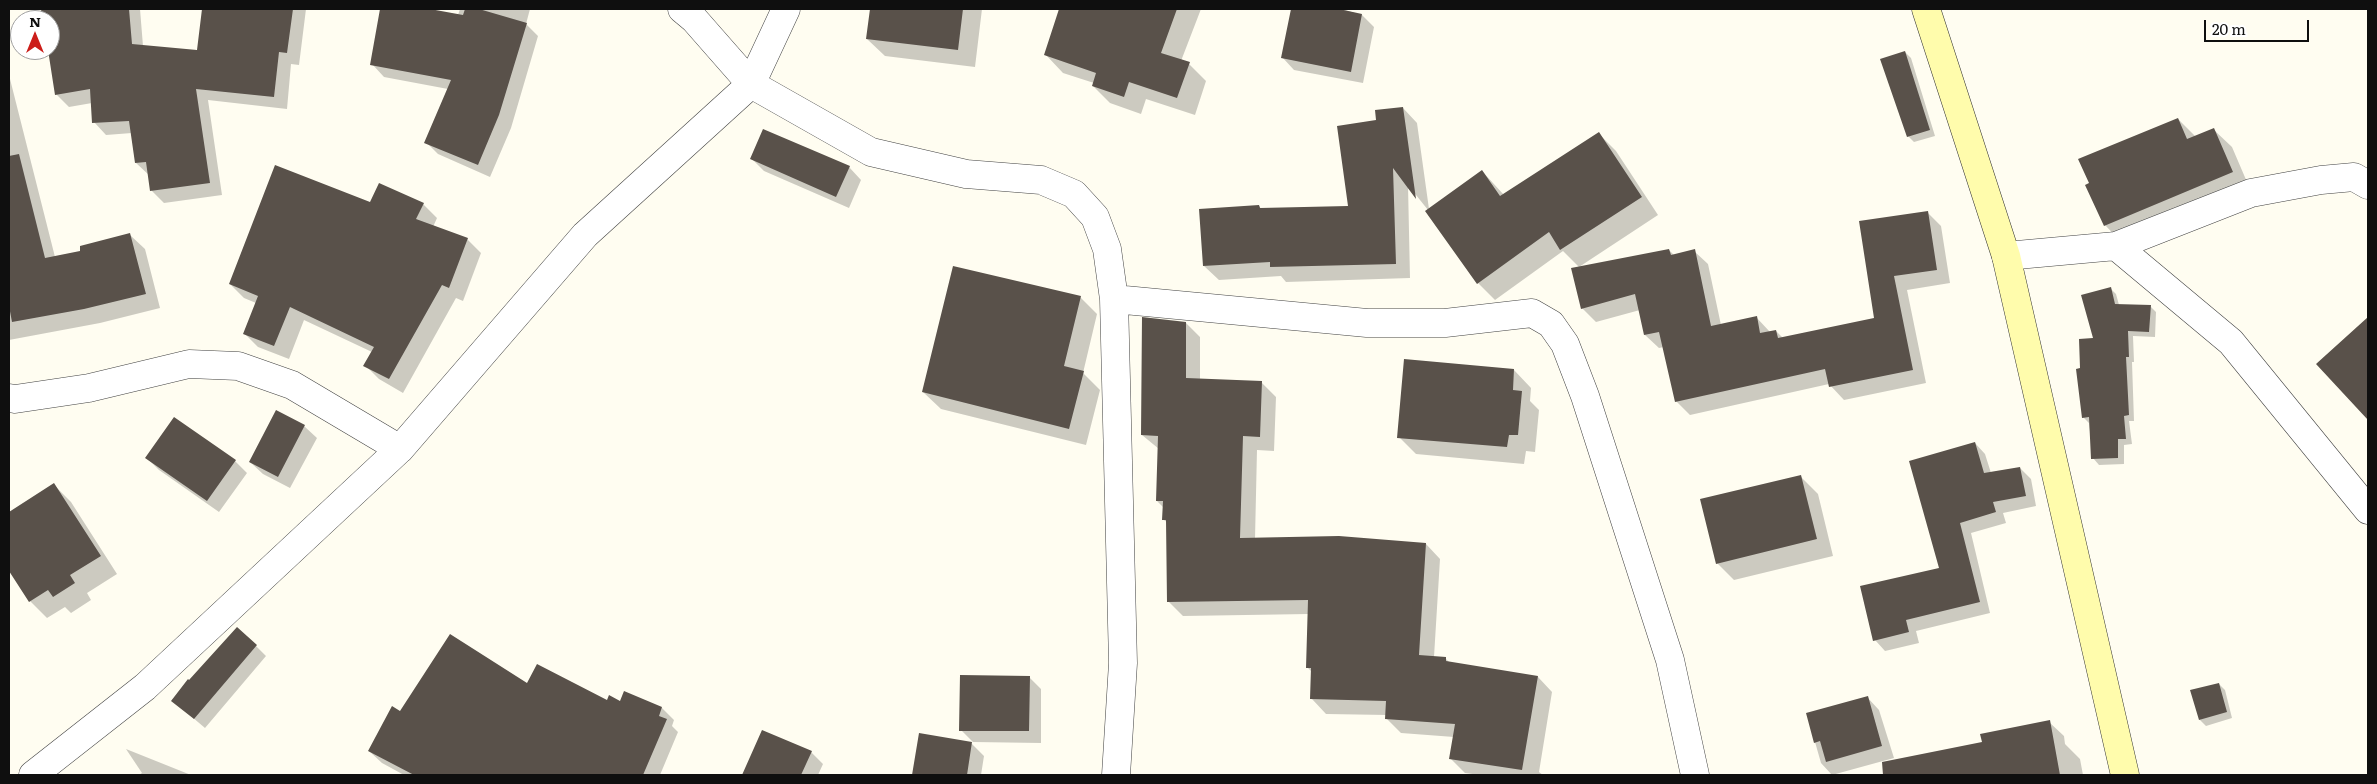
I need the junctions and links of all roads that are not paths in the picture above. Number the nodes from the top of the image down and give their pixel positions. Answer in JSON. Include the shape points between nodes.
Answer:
{"nodes":[{"id":1,"x":682,"y":9,"type":"edge"},
{"id":2,"x":786,"y":9,"type":"edge"},
{"id":3,"x":1926,"y":9,"type":"edge"},
{"id":4,"x":751,"y":84,"type":"junction"},
{"id":5,"x":2368,"y":185,"type":"edge"},
{"id":6,"x":2116,"y":246,"type":"junction"},
{"id":7,"x":2006,"y":256,"type":"junction"},
{"id":8,"x":1114,"y":299,"type":"junction"},
{"id":9,"x":9,"y":398,"type":"edge"},
{"id":10,"x":400,"y":449,"type":"junction"},
{"id":11,"x":2368,"y":510,"type":"edge"},
{"id":12,"x":33,"y":775,"type":"edge"},
{"id":13,"x":1116,"y":775,"type":"edge"},
{"id":14,"x":1695,"y":775,"type":"edge"},
{"id":15,"x":2125,"y":775,"type":"edge"}],
"edges":[{"from":1,"to":4,"type":"street"},
{"from":2,"to":4,"type":"street"},
{"from":3,"to":7,"type":"street"},
{"from":4,"to":8,"type":"street","via":[[871,152],[966,174],[1041,180],[1074,194],[1095,218],[1101,233],[1107,249]]},
{"from":4,"to":10,"type":"street","via":[[585,235]]},
{"from":5,"to":6,"type":"street","via":[[2354,177],[2251,193]]},
{"from":6,"to":7,"type":"street"},
{"from":6,"to":11,"type":"street","via":[[2231,342]]},
{"from":7,"to":15,"type":"street"},
{"from":8,"to":13,"type":"street","via":[[1123,663]]},
{"from":8,"to":14,"type":"street","via":[[1366,323],[1445,323],[1532,313],[1551,324],[1566,344],[1585,396],[1667,650]]},
{"from":9,"to":10,"type":"street","via":[[90,388],[189,364],[238,366],[292,385]]},
{"from":10,"to":12,"type":"street","via":[[145,687]]}]}
